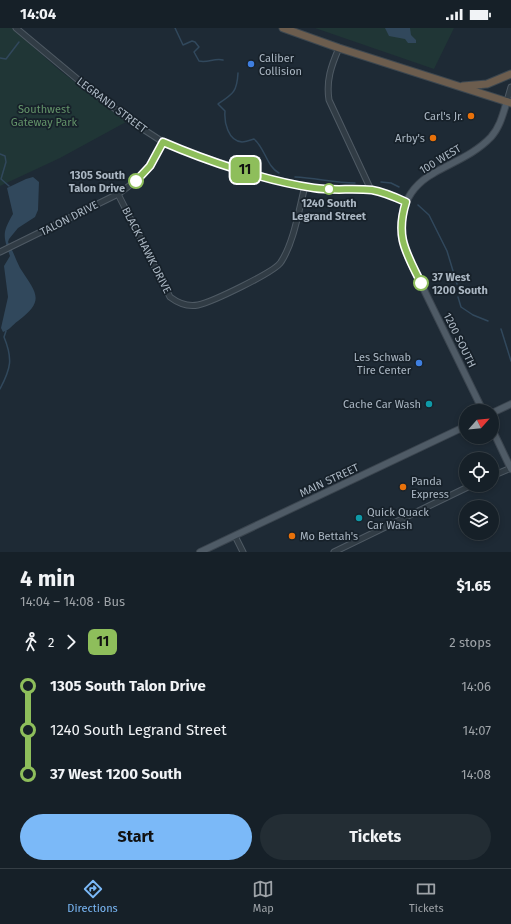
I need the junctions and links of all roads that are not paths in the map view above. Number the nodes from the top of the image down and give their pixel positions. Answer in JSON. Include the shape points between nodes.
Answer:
{"nodes":[{"id":1,"x":16,"y":28,"type":"edge"},
{"id":2,"x":283,"y":28,"type":"edge"},
{"id":3,"x":339,"y":48,"type":"junction"},
{"id":4,"x":511,"y":74,"type":"edge"},
{"id":5,"x":460,"y":87,"type":"junction"},
{"id":6,"x":511,"y":87,"type":"edge"},
{"id":7,"x":509,"y":102,"type":"edge"},
{"id":8,"x":163,"y":142,"type":"junction"},
{"id":9,"x":305,"y":186,"type":"junction"},
{"id":10,"x":371,"y":190,"type":"junction"},
{"id":11,"x":118,"y":194,"type":"junction"},
{"id":12,"x":406,"y":202,"type":"junction"},
{"id":13,"x":2,"y":252,"type":"edge"},
{"id":14,"x":408,"y":257,"type":"joint"},
{"id":15,"x":480,"y":404,"type":"edge"},
{"id":16,"x":511,"y":404,"type":"edge"},
{"id":17,"x":499,"y":410,"type":"edge"},
{"id":18,"x":459,"y":429,"type":"edge"},
{"id":19,"x":499,"y":443,"type":"edge"},
{"id":20,"x":511,"y":468,"type":"edge"},
{"id":21,"x":499,"y":473,"type":"edge"},
{"id":22,"x":459,"y":491,"type":"edge"},
{"id":23,"x":235,"y":536,"type":"junction"},
{"id":24,"x":200,"y":552,"type":"edge"},
{"id":25,"x":243,"y":552,"type":"edge"},
{"id":26,"x":334,"y":552,"type":"edge"}],
"edges":[{"from":1,"to":8,"type":"street","name":"LEGRAND STREET","via":[[88,88]]},
{"from":2,"to":3,"type":"highway"},
{"from":3,"to":5,"type":"highway"},
{"from":3,"to":10,"type":"street","via":[[329,74],[329,100]]},
{"from":4,"to":5,"type":"highway","via":[[487,84]]},
{"from":5,"to":7,"type":"highway"},
{"from":6,"to":7,"type":"street","name":"100 WEST"},
{"from":7,"to":12,"type":"main road","name":"100 WEST","via":[[498,128],[490,138],[468,155],[424,180],[414,189]]},
{"from":8,"to":9,"type":"street","name":"LEGRAND STREET","via":[[275,180]]},
{"from":8,"to":11,"type":"street","name":"TALON DRIVE","via":[[143,175]]},
{"from":9,"to":10,"type":"street","name":"LEGRAND STREET"},
{"from":9,"to":11,"type":"street","name":"BLACK HAWK DRIVE","via":[[287,252],[280,264],[266,274],[198,305],[188,306],[170,297]]},
{"from":10,"to":12,"type":"street","name":"LEGRAND STREET"},
{"from":11,"to":13,"type":"street","name":"TALON DRIVE"},
{"from":12,"to":14,"type":"main road","name":"100 WEST","via":[[400,227]]},
{"from":14,"to":15,"type":"main road","name":"1200 SOUTH"},
{"from":16,"to":17,"type":"main road"},
{"from":18,"to":23,"type":"main road","name":"MAIN STREET"},
{"from":19,"to":20,"type":"main road"},
{"from":20,"to":21,"type":"street"},
{"from":22,"to":26,"type":"street"},
{"from":23,"to":24,"type":"main road","name":"MAIN STREET"},
{"from":23,"to":25,"type":"street"}]}
